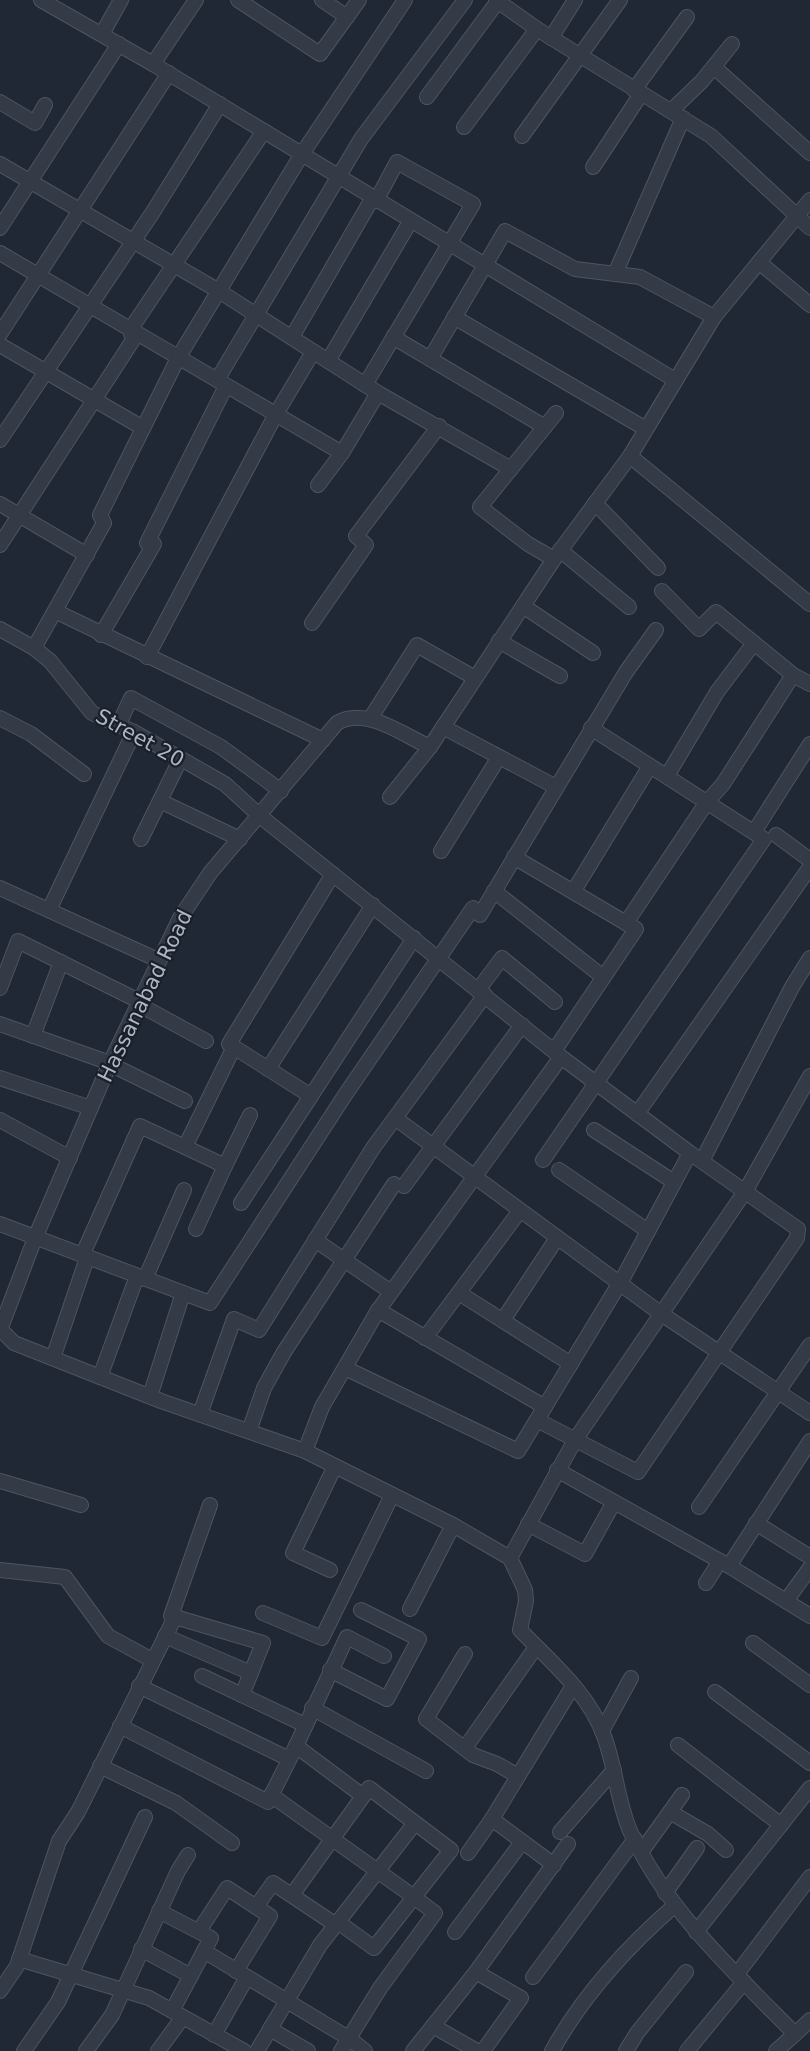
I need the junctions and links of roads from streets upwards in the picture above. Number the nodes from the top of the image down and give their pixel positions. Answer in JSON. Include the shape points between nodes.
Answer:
{"nodes":[{"id":1,"x":41,"y":0,"type":"edge"},
{"id":2,"x":121,"y":0,"type":"edge"},
{"id":3,"x":196,"y":0,"type":"edge"},
{"id":4,"x":238,"y":0,"type":"edge"},
{"id":5,"x":322,"y":0,"type":"edge"},
{"id":6,"x":359,"y":0,"type":"edge"},
{"id":7,"x":405,"y":0,"type":"edge"},
{"id":8,"x":465,"y":0,"type":"edge"},
{"id":9,"x":575,"y":0,"type":"edge"},
{"id":10,"x":620,"y":0,"type":"edge"},
{"id":11,"x":497,"y":1,"type":"edge"},
{"id":12,"x":56,"y":4,"type":"edge"},
{"id":13,"x":687,"y":16,"type":"dead end"},
{"id":14,"x":347,"y":17,"type":"junction"},
{"id":15,"x":537,"y":29,"type":"junction"},
{"id":16,"x":102,"y":34,"type":"junction"},
{"id":17,"x":550,"y":38,"type":"junction"},
{"id":18,"x":119,"y":44,"type":"junction"},
{"id":19,"x":732,"y":44,"type":"dead end"},
{"id":20,"x":581,"y":57,"type":"junction"},
{"id":21,"x":153,"y":64,"type":"junction"},
{"id":22,"x":714,"y":68,"type":"junction"},
{"id":23,"x":169,"y":73,"type":"junction"},
{"id":24,"x":637,"y":92,"type":"junction"},
{"id":25,"x":427,"y":97,"type":"dead end"},
{"id":26,"x":0,"y":102,"type":"edge"},
{"id":27,"x":220,"y":104,"type":"junction"},
{"id":28,"x":45,"y":105,"type":"dead end"},
{"id":29,"x":677,"y":114,"type":"junction"},
{"id":30,"x":464,"y":127,"type":"dead end"},
{"id":31,"x":264,"y":132,"type":"junction"},
{"id":32,"x":522,"y":136,"type":"dead end"},
{"id":33,"x":810,"y":153,"type":"edge"},
{"id":34,"x":302,"y":154,"type":"junction"},
{"id":35,"x":0,"y":164,"type":"edge"},
{"id":36,"x":593,"y":167,"type":"dead end"},
{"id":37,"x":338,"y":178,"type":"junction"},
{"id":38,"x":30,"y":181,"type":"junction"},
{"id":39,"x":374,"y":200,"type":"junction"},
{"id":40,"x":810,"y":200,"type":"edge"},
{"id":41,"x":81,"y":211,"type":"junction"},
{"id":42,"x":796,"y":216,"type":"junction"},
{"id":43,"x":410,"y":222,"type":"junction"},
{"id":44,"x":0,"y":228,"type":"edge"},
{"id":45,"x":810,"y":228,"type":"edge"},
{"id":46,"x":133,"y":240,"type":"junction"},
{"id":47,"x":448,"y":245,"type":"junction"},
{"id":48,"x":0,"y":253,"type":"edge"},
{"id":49,"x":759,"y":262,"type":"junction"},
{"id":50,"x":175,"y":264,"type":"junction"},
{"id":51,"x":484,"y":266,"type":"junction"},
{"id":52,"x":615,"y":274,"type":"junction"},
{"id":53,"x":38,"y":276,"type":"junction"},
{"id":54,"x":219,"y":291,"type":"junction"},
{"id":55,"x":810,"y":305,"type":"edge"},
{"id":56,"x":89,"y":306,"type":"junction"},
{"id":57,"x":258,"y":315,"type":"junction"},
{"id":58,"x":454,"y":317,"type":"junction"},
{"id":59,"x":714,"y":317,"type":"junction"},
{"id":60,"x":130,"y":330,"type":"junction"},
{"id":61,"x":0,"y":334,"type":"edge"},
{"id":62,"x":292,"y":337,"type":"junction"},
{"id":63,"x":393,"y":337,"type":"junction"},
{"id":64,"x":0,"y":345,"type":"edge"},
{"id":65,"x":314,"y":352,"type":"junction"},
{"id":66,"x":178,"y":358,"type":"junction"},
{"id":67,"x":430,"y":358,"type":"junction"},
{"id":68,"x":328,"y":361,"type":"junction"},
{"id":69,"x":46,"y":372,"type":"junction"},
{"id":70,"x":675,"y":380,"type":"junction"},
{"id":71,"x":222,"y":383,"type":"junction"},
{"id":72,"x":365,"y":385,"type":"junction"},
{"id":73,"x":378,"y":393,"type":"junction"},
{"id":74,"x":95,"y":401,"type":"junction"},
{"id":75,"x":556,"y":413,"type":"dead end"},
{"id":76,"x":276,"y":414,"type":"junction"},
{"id":77,"x":439,"y":426,"type":"junction"},
{"id":78,"x":545,"y":427,"type":"junction"},
{"id":79,"x":143,"y":428,"type":"junction"},
{"id":80,"x":646,"y":429,"type":"junction"},
{"id":81,"x":0,"y":440,"type":"edge"},
{"id":82,"x":342,"y":453,"type":"junction"},
{"id":83,"x":630,"y":456,"type":"junction"},
{"id":84,"x":511,"y":469,"type":"junction"},
{"id":85,"x":318,"y":485,"type":"dead end"},
{"id":86,"x":595,"y":503,"type":"junction"},
{"id":87,"x":0,"y":504,"type":"edge"},
{"id":88,"x":19,"y":515,"type":"junction"},
{"id":89,"x":0,"y":545,"type":"edge"},
{"id":90,"x":557,"y":554,"type":"junction"},
{"id":91,"x":87,"y":555,"type":"junction"},
{"id":92,"x":658,"y":568,"type":"dead end"},
{"id":93,"x":662,"y":591,"type":"dead end"},
{"id":94,"x":810,"y":604,"type":"edge"},
{"id":95,"x":523,"y":606,"type":"junction"},
{"id":96,"x":629,"y":608,"type":"dead end"},
{"id":97,"x":55,"y":611,"type":"junction"},
{"id":98,"x":312,"y":623,"type":"dead end"},
{"id":99,"x":656,"y":630,"type":"dead end"},
{"id":100,"x":2,"y":634,"type":"edge"},
{"id":101,"x":101,"y":634,"type":"junction"},
{"id":102,"x":499,"y":641,"type":"junction"},
{"id":103,"x":754,"y":643,"type":"junction"},
{"id":104,"x":34,"y":648,"type":"junction"},
{"id":105,"x":593,"y":653,"type":"dead end"},
{"id":106,"x":147,"y":657,"type":"junction"},
{"id":107,"x":794,"y":675,"type":"junction"},
{"id":108,"x":560,"y":676,"type":"dead end"},
{"id":109,"x":475,"y":678,"type":"junction"},
{"id":110,"x":810,"y":684,"type":"edge"},
{"id":111,"x":0,"y":718,"type":"edge"},
{"id":112,"x":370,"y":719,"type":"junction"},
{"id":113,"x":118,"y":726,"type":"junction"},
{"id":114,"x":443,"y":727,"type":"junction"},
{"id":115,"x":591,"y":728,"type":"junction"},
{"id":116,"x":134,"y":732,"type":"junction"},
{"id":117,"x":323,"y":740,"type":"junction"},
{"id":118,"x":810,"y":744,"type":"edge"},
{"id":119,"x":430,"y":747,"type":"junction"},
{"id":120,"x":499,"y":757,"type":"junction"},
{"id":121,"x":180,"y":760,"type":"junction"},
{"id":122,"x":650,"y":766,"type":"junction"},
{"id":123,"x":84,"y":774,"type":"dead end"},
{"id":124,"x":667,"y":776,"type":"junction"},
{"id":125,"x":556,"y":787,"type":"junction"},
{"id":126,"x":281,"y":791,"type":"junction"},
{"id":127,"x":390,"y":797,"type":"dead end"},
{"id":128,"x":160,"y":801,"type":"junction"},
{"id":129,"x":707,"y":802,"type":"junction"},
{"id":130,"x":260,"y":816,"type":"junction"},
{"id":131,"x":754,"y":832,"type":"junction"},
{"id":132,"x":776,"y":835,"type":"dead end"},
{"id":133,"x":141,"y":839,"type":"dead end"},
{"id":134,"x":240,"y":839,"type":"junction"},
{"id":135,"x":441,"y":851,"type":"dead end"},
{"id":136,"x":514,"y":857,"type":"junction"},
{"id":137,"x":810,"y":860,"type":"edge"},
{"id":138,"x":810,"y":867,"type":"edge"},
{"id":139,"x":333,"y":874,"type":"junction"},
{"id":140,"x":0,"y":888,"type":"edge"},
{"id":141,"x":494,"y":891,"type":"junction"},
{"id":142,"x":573,"y":892,"type":"junction"},
{"id":143,"x":373,"y":905,"type":"junction"},
{"id":144,"x":49,"y":910,"type":"junction"},
{"id":145,"x":626,"y":923,"type":"junction"},
{"id":146,"x":414,"y":938,"type":"junction"},
{"id":147,"x":810,"y":958,"type":"edge"},
{"id":148,"x":440,"y":959,"type":"junction"},
{"id":149,"x":158,"y":960,"type":"junction"},
{"id":150,"x":61,"y":962,"type":"junction"},
{"id":151,"x":603,"y":977,"type":"junction"},
{"id":152,"x":0,"y":988,"type":"edge"},
{"id":153,"x":481,"y":992,"type":"junction"},
{"id":154,"x":138,"y":1002,"type":"junction"},
{"id":155,"x":555,"y":1002,"type":"dead end"},
{"id":156,"x":0,"y":1024,"type":"edge"},
{"id":157,"x":522,"y":1025,"type":"junction"},
{"id":158,"x":33,"y":1036,"type":"junction"},
{"id":159,"x":206,"y":1041,"type":"dead end"},
{"id":160,"x":234,"y":1047,"type":"junction"},
{"id":161,"x":558,"y":1054,"type":"junction"},
{"id":162,"x":110,"y":1063,"type":"junction"},
{"id":163,"x":268,"y":1069,"type":"junction"},
{"id":164,"x":0,"y":1078,"type":"edge"},
{"id":165,"x":596,"y":1083,"type":"junction"},
{"id":166,"x":808,"y":1084,"type":"edge"},
{"id":167,"x":310,"y":1096,"type":"junction"},
{"id":168,"x":185,"y":1101,"type":"dead end"},
{"id":169,"x":91,"y":1108,"type":"junction"},
{"id":170,"x":637,"y":1114,"type":"junction"},
{"id":171,"x":250,"y":1115,"type":"dead end"},
{"id":172,"x":395,"y":1118,"type":"junction"},
{"id":173,"x":0,"y":1120,"type":"edge"},
{"id":174,"x":594,"y":1130,"type":"dead end"},
{"id":175,"x":185,"y":1147,"type":"junction"},
{"id":176,"x":433,"y":1148,"type":"junction"},
{"id":177,"x":696,"y":1157,"type":"junction"},
{"id":178,"x":70,"y":1158,"type":"junction"},
{"id":179,"x":543,"y":1160,"type":"dead end"},
{"id":180,"x":225,"y":1166,"type":"junction"},
{"id":181,"x":559,"y":1170,"type":"dead end"},
{"id":182,"x":475,"y":1179,"type":"junction"},
{"id":183,"x":674,"y":1182,"type":"junction"},
{"id":184,"x":184,"y":1190,"type":"dead end"},
{"id":185,"x":746,"y":1190,"type":"junction"},
{"id":186,"x":241,"y":1203,"type":"dead end"},
{"id":187,"x":519,"y":1212,"type":"junction"},
{"id":188,"x":0,"y":1224,"type":"edge"},
{"id":189,"x":798,"y":1228,"type":"junction"},
{"id":190,"x":195,"y":1229,"type":"dead end"},
{"id":191,"x":648,"y":1231,"type":"junction"},
{"id":192,"x":810,"y":1237,"type":"edge"},
{"id":193,"x":35,"y":1238,"type":"junction"},
{"id":194,"x":557,"y":1238,"type":"junction"},
{"id":195,"x":315,"y":1240,"type":"junction"},
{"id":196,"x":85,"y":1257,"type":"junction"},
{"id":197,"x":344,"y":1259,"type":"junction"},
{"id":198,"x":141,"y":1277,"type":"junction"},
{"id":199,"x":620,"y":1282,"type":"junction"},
{"id":200,"x":7,"y":1292,"type":"edge"},
{"id":201,"x":392,"y":1292,"type":"junction"},
{"id":202,"x":183,"y":1293,"type":"junction"},
{"id":203,"x":459,"y":1293,"type":"junction"},
{"id":204,"x":378,"y":1310,"type":"junction"},
{"id":205,"x":660,"y":1313,"type":"junction"},
{"id":206,"x":502,"y":1320,"type":"junction"},
{"id":207,"x":0,"y":1330,"type":"edge"},
{"id":208,"x":425,"y":1338,"type":"junction"},
{"id":209,"x":810,"y":1345,"type":"edge"},
{"id":210,"x":719,"y":1352,"type":"junction"},
{"id":211,"x":53,"y":1358,"type":"junction"},
{"id":212,"x":571,"y":1364,"type":"junction"},
{"id":213,"x":345,"y":1368,"type":"junction"},
{"id":214,"x":100,"y":1377,"type":"junction"},
{"id":215,"x":778,"y":1392,"type":"junction"},
{"id":216,"x":150,"y":1396,"type":"junction"},
{"id":217,"x":541,"y":1413,"type":"junction"},
{"id":218,"x":810,"y":1413,"type":"edge"},
{"id":219,"x":200,"y":1414,"type":"junction"},
{"id":220,"x":249,"y":1431,"type":"junction"},
{"id":221,"x":575,"y":1440,"type":"junction"},
{"id":222,"x":810,"y":1441,"type":"edge"},
{"id":223,"x":304,"y":1451,"type":"junction"},
{"id":224,"x":335,"y":1466,"type":"junction"},
{"id":225,"x":557,"y":1470,"type":"junction"},
{"id":226,"x":0,"y":1481,"type":"edge"},
{"id":227,"x":392,"y":1495,"type":"junction"},
{"id":228,"x":614,"y":1502,"type":"junction"},
{"id":229,"x":81,"y":1505,"type":"dead end"},
{"id":230,"x":210,"y":1505,"type":"dead end"},
{"id":231,"x":699,"y":1507,"type":"dead end"},
{"id":232,"x":756,"y":1523,"type":"junction"},
{"id":233,"x":528,"y":1524,"type":"junction"},
{"id":234,"x":453,"y":1525,"type":"junction"},
{"id":235,"x":810,"y":1557,"type":"edge"},
{"id":236,"x":510,"y":1558,"type":"junction"},
{"id":237,"x":725,"y":1563,"type":"junction"},
{"id":238,"x":810,"y":1568,"type":"edge"},
{"id":239,"x":0,"y":1570,"type":"edge"},
{"id":240,"x":330,"y":1570,"type":"dead end"},
{"id":241,"x":706,"y":1583,"type":"dead end"},
{"id":242,"x":786,"y":1601,"type":"junction"},
{"id":243,"x":410,"y":1609,"type":"dead end"},
{"id":244,"x":361,"y":1610,"type":"dead end"},
{"id":245,"x":263,"y":1613,"type":"dead end"},
{"id":246,"x":810,"y":1616,"type":"edge"},
{"id":247,"x":174,"y":1617,"type":"junction"},
{"id":248,"x":165,"y":1636,"type":"junction"},
{"id":249,"x":753,"y":1643,"type":"dead end"},
{"id":250,"x":536,"y":1647,"type":"junction"},
{"id":251,"x":465,"y":1654,"type":"dead end"},
{"id":252,"x":384,"y":1656,"type":"dead end"},
{"id":253,"x":153,"y":1660,"type":"junction"},
{"id":254,"x":330,"y":1670,"type":"junction"},
{"id":255,"x":251,"y":1673,"type":"junction"},
{"id":256,"x":202,"y":1676,"type":"dead end"},
{"id":257,"x":631,"y":1678,"type":"dead end"},
{"id":258,"x":810,"y":1685,"type":"edge"},
{"id":259,"x":139,"y":1686,"type":"junction"},
{"id":260,"x":573,"y":1686,"type":"junction"},
{"id":261,"x":714,"y":1692,"type":"dead end"},
{"id":262,"x":242,"y":1695,"type":"junction"},
{"id":263,"x":312,"y":1708,"type":"junction"},
{"id":264,"x":305,"y":1725,"type":"junction"},
{"id":265,"x":120,"y":1726,"type":"junction"},
{"id":266,"x":602,"y":1731,"type":"junction"},
{"id":267,"x":296,"y":1746,"type":"junction"},
{"id":268,"x":678,"y":1746,"type":"dead end"},
{"id":269,"x":465,"y":1748,"type":"junction"},
{"id":270,"x":289,"y":1759,"type":"junction"},
{"id":271,"x":810,"y":1763,"type":"edge"},
{"id":272,"x":100,"y":1766,"type":"junction"},
{"id":273,"x":614,"y":1770,"type":"junction"},
{"id":274,"x":426,"y":1771,"type":"dead end"},
{"id":275,"x":518,"y":1776,"type":"junction"},
{"id":276,"x":810,"y":1788,"type":"edge"},
{"id":277,"x":271,"y":1795,"type":"junction"},
{"id":278,"x":682,"y":1795,"type":"dead end"},
{"id":279,"x":363,"y":1796,"type":"junction"},
{"id":280,"x":670,"y":1812,"type":"junction"},
{"id":281,"x":145,"y":1817,"type":"dead end"},
{"id":282,"x":492,"y":1819,"type":"junction"},
{"id":283,"x":415,"y":1823,"type":"junction"},
{"id":284,"x":781,"y":1825,"type":"junction"},
{"id":285,"x":560,"y":1832,"type":"dead end"},
{"id":286,"x":332,"y":1839,"type":"junction"},
{"id":287,"x":522,"y":1842,"type":"junction"},
{"id":288,"x":232,"y":1843,"type":"dead end"},
{"id":289,"x":568,"y":1845,"type":"dead end"},
{"id":290,"x":639,"y":1845,"type":"junction"},
{"id":291,"x":697,"y":1848,"type":"dead end"},
{"id":292,"x":726,"y":1850,"type":"dead end"},
{"id":293,"x":468,"y":1853,"type":"dead end"},
{"id":294,"x":188,"y":1855,"type":"dead end"},
{"id":295,"x":554,"y":1865,"type":"junction"},
{"id":296,"x":378,"y":1871,"type":"junction"},
{"id":297,"x":810,"y":1877,"type":"edge"},
{"id":298,"x":665,"y":1893,"type":"junction"},
{"id":299,"x":292,"y":1895,"type":"junction"},
{"id":300,"x":414,"y":1897,"type":"junction"},
{"id":301,"x":674,"y":1906,"type":"junction"},
{"id":302,"x":256,"y":1907,"type":"junction"},
{"id":303,"x":159,"y":1911,"type":"junction"},
{"id":304,"x":337,"y":1923,"type":"junction"},
{"id":305,"x":199,"y":1931,"type":"junction"},
{"id":306,"x":455,"y":1932,"type":"dead end"},
{"id":307,"x":696,"y":1932,"type":"junction"},
{"id":308,"x":141,"y":1949,"type":"junction"},
{"id":309,"x":204,"y":1951,"type":"junction"},
{"id":310,"x":19,"y":1959,"type":"junction"},
{"id":311,"x":476,"y":1972,"type":"junction"},
{"id":312,"x":686,"y":1972,"type":"dead end"},
{"id":313,"x":242,"y":1974,"type":"junction"},
{"id":314,"x":71,"y":1975,"type":"junction"},
{"id":315,"x":191,"y":1976,"type":"junction"},
{"id":316,"x":533,"y":1977,"type":"dead end"},
{"id":317,"x":740,"y":1978,"type":"junction"},
{"id":318,"x":0,"y":1991,"type":"edge"},
{"id":319,"x":122,"y":1991,"type":"junction"},
{"id":320,"x":287,"y":2001,"type":"junction"},
{"id":321,"x":178,"y":2014,"type":"junction"},
{"id":322,"x":810,"y":2020,"type":"edge"},
{"id":323,"x":433,"y":2026,"type":"junction"},
{"id":324,"x":270,"y":2029,"type":"junction"},
{"id":325,"x":214,"y":2034,"type":"junction"},
{"id":326,"x":795,"y":2034,"type":"junction"},
{"id":327,"x":350,"y":2039,"type":"junction"},
{"id":328,"x":234,"y":2049,"type":"edge"},
{"id":329,"x":558,"y":2049,"type":"edge"},
{"id":330,"x":24,"y":2051,"type":"edge"},
{"id":331,"x":86,"y":2051,"type":"edge"},
{"id":332,"x":158,"y":2051,"type":"edge"},
{"id":333,"x":257,"y":2051,"type":"edge"},
{"id":334,"x":308,"y":2051,"type":"edge"},
{"id":335,"x":341,"y":2051,"type":"edge"},
{"id":336,"x":365,"y":2051,"type":"edge"},
{"id":337,"x":413,"y":2051,"type":"edge"},
{"id":338,"x":477,"y":2051,"type":"edge"},
{"id":339,"x":483,"y":2051,"type":"edge"},
{"id":340,"x":626,"y":2051,"type":"edge"},
{"id":341,"x":687,"y":2051,"type":"edge"},
{"id":342,"x":776,"y":2051,"type":"edge"}],
"edges":[{"from":1,"to":12,"type":"street"},
{"from":2,"to":16,"type":"street"},
{"from":3,"to":21,"type":"street"},
{"from":4,"to":14,"type":"street","via":[[320,54]]},
{"from":5,"to":14,"type":"street"},
{"from":6,"to":14,"type":"street"},
{"from":7,"to":34,"type":"street"},
{"from":8,"to":37,"type":"street","via":[[362,139]]},
{"from":9,"to":17,"type":"street"},
{"from":10,"to":20,"type":"street"},
{"from":11,"to":15,"type":"street"},
{"from":11,"to":25,"type":"street"},
{"from":12,"to":16,"type":"street"},
{"from":13,"to":24,"type":"street"},
{"from":15,"to":17,"type":"street"},
{"from":15,"to":30,"type":"street"},
{"from":16,"to":18,"type":"street"},
{"from":17,"to":20,"type":"street"},
{"from":18,"to":21,"type":"street"},
{"from":18,"to":38,"type":"street"},
{"from":19,"to":22,"type":"street"},
{"from":20,"to":24,"type":"street"},
{"from":20,"to":32,"type":"street"},
{"from":21,"to":23,"type":"street"},
{"from":22,"to":29,"type":"street"},
{"from":22,"to":33,"type":"street"},
{"from":23,"to":27,"type":"street"},
{"from":23,"to":41,"type":"street"},
{"from":24,"to":29,"type":"street"},
{"from":24,"to":36,"type":"street"},
{"from":26,"to":28,"type":"street","via":[[35,123]]},
{"from":27,"to":31,"type":"street"},
{"from":27,"to":46,"type":"street"},
{"from":29,"to":42,"type":"street","via":[[728,151]]},
{"from":29,"to":52,"type":"street"},
{"from":31,"to":34,"type":"street"},
{"from":31,"to":50,"type":"street"},
{"from":34,"to":37,"type":"street"},
{"from":34,"to":54,"type":"street"},
{"from":35,"to":38,"type":"street"},
{"from":37,"to":39,"type":"street"},
{"from":37,"to":57,"type":"street"},
{"from":38,"to":41,"type":"street"},
{"from":38,"to":44,"type":"street"},
{"from":39,"to":43,"type":"street"},
{"from":39,"to":47,"type":"street","via":[[397,162],[473,204]]},
{"from":39,"to":62,"type":"street"},
{"from":40,"to":42,"type":"street"},
{"from":41,"to":46,"type":"street"},
{"from":41,"to":53,"type":"street"},
{"from":42,"to":45,"type":"street"},
{"from":42,"to":49,"type":"street"},
{"from":43,"to":47,"type":"street"},
{"from":43,"to":68,"type":"street"},
{"from":46,"to":50,"type":"street"},
{"from":46,"to":56,"type":"street"},
{"from":47,"to":51,"type":"street"},
{"from":47,"to":63,"type":"street"},
{"from":48,"to":53,"type":"street"},
{"from":49,"to":55,"type":"street"},
{"from":49,"to":59,"type":"street"},
{"from":50,"to":54,"type":"street"},
{"from":50,"to":60,"type":"street"},
{"from":51,"to":52,"type":"street","via":[[505,231],[575,269]]},
{"from":51,"to":58,"type":"street"},
{"from":51,"to":70,"type":"street"},
{"from":52,"to":59,"type":"street","via":[[640,278]]},
{"from":53,"to":56,"type":"street"},
{"from":53,"to":61,"type":"street"},
{"from":54,"to":57,"type":"street"},
{"from":54,"to":66,"type":"street"},
{"from":56,"to":60,"type":"street"},
{"from":56,"to":69,"type":"street"},
{"from":57,"to":62,"type":"street"},
{"from":57,"to":71,"type":"street"},
{"from":58,"to":67,"type":"street"},
{"from":58,"to":80,"type":"street"},
{"from":59,"to":70,"type":"street"},
{"from":60,"to":66,"type":"street"},
{"from":60,"to":74,"type":"street","via":[[133,340]]},
{"from":62,"to":65,"type":"street"},
{"from":63,"to":67,"type":"street"},
{"from":63,"to":72,"type":"street"},
{"from":64,"to":69,"type":"street"},
{"from":65,"to":68,"type":"street"},
{"from":65,"to":76,"type":"street"},
{"from":66,"to":71,"type":"street"},
{"from":66,"to":79,"type":"street"},
{"from":67,"to":78,"type":"street"},
{"from":68,"to":72,"type":"street"},
{"from":69,"to":74,"type":"street"},
{"from":69,"to":81,"type":"street"},
{"from":70,"to":80,"type":"street"},
{"from":71,"to":76,"type":"street"},
{"from":71,"to":101,"type":"street","via":[[147,543],[154,544]]},
{"from":72,"to":73,"type":"street"},
{"from":73,"to":77,"type":"street"},
{"from":73,"to":82,"type":"street"},
{"from":74,"to":79,"type":"street"},
{"from":74,"to":88,"type":"street"},
{"from":75,"to":78,"type":"street"},
{"from":76,"to":82,"type":"street"},
{"from":76,"to":106,"type":"street"},
{"from":77,"to":84,"type":"street"},
{"from":77,"to":98,"type":"street","via":[[356,536],[366,545]]},
{"from":78,"to":84,"type":"street"},
{"from":79,"to":91,"type":"street","via":[[100,515],[104,523]]},
{"from":80,"to":83,"type":"street"},
{"from":82,"to":85,"type":"street"},
{"from":83,"to":86,"type":"street"},
{"from":83,"to":94,"type":"street"},
{"from":84,"to":90,"type":"street","via":[[480,507],[528,544]]},
{"from":86,"to":90,"type":"street"},
{"from":86,"to":92,"type":"street"},
{"from":87,"to":88,"type":"street"},
{"from":88,"to":89,"type":"street"},
{"from":88,"to":91,"type":"street"},
{"from":90,"to":95,"type":"street"},
{"from":90,"to":96,"type":"street"},
{"from":91,"to":97,"type":"street"},
{"from":93,"to":103,"type":"street","via":[[699,629],[716,612]]},
{"from":95,"to":102,"type":"street"},
{"from":95,"to":105,"type":"street"},
{"from":97,"to":101,"type":"street"},
{"from":97,"to":104,"type":"street"},
{"from":99,"to":115,"type":"street"},
{"from":100,"to":104,"type":"street","name":"Street 20"},
{"from":101,"to":106,"type":"street"},
{"from":102,"to":108,"type":"street"},
{"from":102,"to":109,"type":"street"},
{"from":103,"to":107,"type":"street"},
{"from":103,"to":124,"type":"street","via":[[717,692]]},
{"from":104,"to":113,"type":"street","name":"Street 20","via":[[50,661],[92,713]]},
{"from":106,"to":117,"type":"street"},
{"from":107,"to":110,"type":"street"},
{"from":107,"to":129,"type":"street","via":[[723,784]]},
{"from":109,"to":112,"type":"street","via":[[417,645]]},
{"from":109,"to":114,"type":"street"},
{"from":111,"to":123,"type":"street","via":[[31,734]]},
{"from":112,"to":117,"type":"street","name":"Hassanabad Road","via":[[347,717]]},
{"from":112,"to":119,"type":"street","name":"Hassanabad Road"},
{"from":113,"to":116,"type":"street","name":"Street 20"},
{"from":113,"to":126,"type":"street","via":[[131,698],[221,747]]},
{"from":114,"to":119,"type":"street"},
{"from":114,"to":120,"type":"street"},
{"from":115,"to":122,"type":"street"},
{"from":115,"to":125,"type":"street"},
{"from":116,"to":121,"type":"street","name":"Street 20"},
{"from":116,"to":144,"type":"street"},
{"from":117,"to":126,"type":"street","name":"Hassanabad Road"},
{"from":118,"to":131,"type":"street"},
{"from":119,"to":127,"type":"street"},
{"from":120,"to":125,"type":"street"},
{"from":120,"to":135,"type":"street"},
{"from":121,"to":128,"type":"street"},
{"from":121,"to":130,"type":"street","name":"Street 20","via":[[225,784]]},
{"from":122,"to":124,"type":"street"},
{"from":122,"to":142,"type":"street"},
{"from":124,"to":129,"type":"street"},
{"from":125,"to":136,"type":"street"},
{"from":126,"to":130,"type":"street","name":"Hassanabad Road"},
{"from":128,"to":133,"type":"street"},
{"from":128,"to":134,"type":"street"},
{"from":129,"to":131,"type":"street"},
{"from":129,"to":145,"type":"street"},
{"from":130,"to":134,"type":"street","name":"Hassanabad Road"},
{"from":130,"to":139,"type":"street","name":"Street 20"},
{"from":131,"to":165,"type":"street","via":[[764,839]]},
{"from":132,"to":137,"type":"street"},
{"from":134,"to":149,"type":"street","name":"Hassanabad Road","via":[[210,873]]},
{"from":136,"to":141,"type":"street"},
{"from":136,"to":142,"type":"street"},
{"from":138,"to":170,"type":"street"},
{"from":139,"to":143,"type":"street","name":"Street 20"},
{"from":139,"to":160,"type":"street","via":[[229,1044]]},
{"from":140,"to":144,"type":"street"},
{"from":141,"to":148,"type":"street","via":[[480,915],[473,908]]},
{"from":141,"to":151,"type":"street"},
{"from":142,"to":145,"type":"street"},
{"from":143,"to":146,"type":"street","name":"Street 20"},
{"from":143,"to":163,"type":"street"},
{"from":144,"to":149,"type":"street"},
{"from":145,"to":151,"type":"street","via":[[636,929]]},
{"from":146,"to":148,"type":"street","name":"Street 20"},
{"from":146,"to":167,"type":"street"},
{"from":147,"to":177,"type":"street"},
{"from":148,"to":153,"type":"street","name":"Street 20"},
{"from":148,"to":202,"type":"street","via":[[345,1095],[210,1303]]},
{"from":149,"to":154,"type":"street","name":"Hassanabad Road"},
{"from":150,"to":152,"type":"street","via":[[18,941]]},
{"from":150,"to":154,"type":"street"},
{"from":150,"to":158,"type":"street"},
{"from":151,"to":161,"type":"street"},
{"from":153,"to":155,"type":"street","via":[[502,958]]},
{"from":153,"to":157,"type":"street","name":"Street 20"},
{"from":153,"to":172,"type":"street"},
{"from":154,"to":159,"type":"street"},
{"from":154,"to":162,"type":"street","name":"Hassanabad Road"},
{"from":156,"to":158,"type":"street"},
{"from":157,"to":161,"type":"street","name":"Street 20"},
{"from":157,"to":176,"type":"street"},
{"from":158,"to":162,"type":"street"},
{"from":160,"to":163,"type":"street"},
{"from":160,"to":175,"type":"street"},
{"from":161,"to":165,"type":"street","name":"Street 20"},
{"from":161,"to":182,"type":"street"},
{"from":162,"to":168,"type":"street"},
{"from":162,"to":169,"type":"street","name":"Hassanabad Road"},
{"from":163,"to":167,"type":"street"},
{"from":164,"to":169,"type":"street"},
{"from":165,"to":170,"type":"street","name":"Street 20"},
{"from":165,"to":179,"type":"street"},
{"from":166,"to":185,"type":"street"},
{"from":167,"to":186,"type":"street"},
{"from":169,"to":178,"type":"street","name":"Hassanabad Road"},
{"from":170,"to":177,"type":"street","name":"Street 20"},
{"from":171,"to":180,"type":"street"},
{"from":172,"to":176,"type":"street"},
{"from":172,"to":195,"type":"street"},
{"from":173,"to":178,"type":"street"},
{"from":174,"to":183,"type":"street"},
{"from":175,"to":180,"type":"street"},
{"from":175,"to":196,"type":"street","via":[[140,1126]]},
{"from":176,"to":182,"type":"street"},
{"from":176,"to":197,"type":"street","via":[[399,1185]]},
{"from":177,"to":183,"type":"street"},
{"from":177,"to":185,"type":"street","name":"Street 20"},
{"from":178,"to":193,"type":"street","name":"Hassanabad Road"},
{"from":180,"to":190,"type":"street"},
{"from":181,"to":191,"type":"street"},
{"from":182,"to":187,"type":"street"},
{"from":182,"to":201,"type":"street"},
{"from":183,"to":191,"type":"street"},
{"from":184,"to":198,"type":"street"},
{"from":185,"to":189,"type":"street","name":"Street 20"},
{"from":185,"to":205,"type":"street"},
{"from":187,"to":194,"type":"street"},
{"from":187,"to":203,"type":"street"},
{"from":188,"to":193,"type":"street"},
{"from":189,"to":192,"type":"street","name":"Street 20"},
{"from":189,"to":210,"type":"street","via":[[797,1238]]},
{"from":191,"to":199,"type":"street"},
{"from":193,"to":196,"type":"street"},
{"from":193,"to":200,"type":"street","name":"Hassanabad Road"},
{"from":194,"to":199,"type":"street"},
{"from":194,"to":206,"type":"street"},
{"from":195,"to":197,"type":"street"},
{"from":195,"to":219,"type":"street","via":[[259,1330],[234,1319]]},
{"from":196,"to":198,"type":"street"},
{"from":196,"to":211,"type":"street"},
{"from":197,"to":201,"type":"street"},
{"from":197,"to":220,"type":"street","via":[[264,1388]]},
{"from":198,"to":202,"type":"street"},
{"from":198,"to":214,"type":"street"},
{"from":199,"to":205,"type":"street"},
{"from":199,"to":212,"type":"street"},
{"from":200,"to":207,"type":"street","name":"Hassanabad Road"},
{"from":201,"to":204,"type":"street"},
{"from":202,"to":216,"type":"street"},
{"from":203,"to":206,"type":"street"},
{"from":203,"to":208,"type":"street"},
{"from":204,"to":208,"type":"street"},
{"from":204,"to":213,"type":"street"},
{"from":205,"to":210,"type":"street"},
{"from":205,"to":221,"type":"street"},
{"from":206,"to":212,"type":"street"},
{"from":207,"to":211,"type":"street","via":[[14,1343]]},
{"from":208,"to":217,"type":"street"},
{"from":209,"to":215,"type":"street"},
{"from":210,"to":215,"type":"street"},
{"from":210,"to":221,"type":"street","via":[[638,1472]]},
{"from":211,"to":214,"type":"street"},
{"from":212,"to":217,"type":"street"},
{"from":213,"to":217,"type":"street","via":[[519,1451]]},
{"from":213,"to":223,"type":"street","via":[[322,1407]]},
{"from":214,"to":216,"type":"street"},
{"from":215,"to":218,"type":"street"},
{"from":215,"to":231,"type":"street"},
{"from":216,"to":219,"type":"street"},
{"from":217,"to":221,"type":"street"},
{"from":219,"to":220,"type":"street"},
{"from":220,"to":223,"type":"street"},
{"from":221,"to":225,"type":"street"},
{"from":222,"to":232,"type":"street"},
{"from":223,"to":224,"type":"street"},
{"from":224,"to":227,"type":"street"},
{"from":224,"to":240,"type":"street","via":[[293,1553]]},
{"from":225,"to":228,"type":"street"},
{"from":225,"to":233,"type":"street"},
{"from":226,"to":229,"type":"street"},
{"from":227,"to":234,"type":"street"},
{"from":227,"to":245,"type":"street","via":[[322,1638]]},
{"from":228,"to":233,"type":"street","via":[[585,1554]]},
{"from":228,"to":237,"type":"street"},
{"from":230,"to":247,"type":"street","via":[[171,1616]]},
{"from":232,"to":235,"type":"street"},
{"from":232,"to":237,"type":"street"},
{"from":233,"to":236,"type":"street"},
{"from":234,"to":236,"type":"street"},
{"from":234,"to":243,"type":"street"},
{"from":236,"to":250,"type":"street","via":[[525,1590],[520,1630]]},
{"from":237,"to":241,"type":"street"},
{"from":237,"to":242,"type":"street"},
{"from":238,"to":242,"type":"street"},
{"from":239,"to":253,"type":"street","via":[[65,1577],[108,1636]]},
{"from":242,"to":246,"type":"street"},
{"from":244,"to":254,"type":"street","via":[[419,1640],[387,1699]]},
{"from":247,"to":248,"type":"street"},
{"from":247,"to":255,"type":"street","via":[[263,1643]]},
{"from":248,"to":253,"type":"street"},
{"from":248,"to":255,"type":"street"},
{"from":249,"to":258,"type":"street"},
{"from":250,"to":260,"type":"street"},
{"from":250,"to":269,"type":"street"},
{"from":251,"to":269,"type":"street","via":[[426,1719]]},
{"from":252,"to":254,"type":"street","via":[[347,1637]]},
{"from":253,"to":259,"type":"street"},
{"from":254,"to":263,"type":"street"},
{"from":255,"to":262,"type":"street"},
{"from":256,"to":262,"type":"street"},
{"from":257,"to":266,"type":"street"},
{"from":259,"to":265,"type":"street"},
{"from":259,"to":270,"type":"street"},
{"from":260,"to":266,"type":"street"},
{"from":260,"to":275,"type":"street"},
{"from":261,"to":271,"type":"street"},
{"from":262,"to":264,"type":"street"},
{"from":263,"to":264,"type":"street"},
{"from":263,"to":274,"type":"street"},
{"from":264,"to":267,"type":"street"},
{"from":265,"to":272,"type":"street"},
{"from":265,"to":277,"type":"street","via":[[268,1802]]},
{"from":266,"to":273,"type":"street"},
{"from":267,"to":270,"type":"street"},
{"from":267,"to":279,"type":"street"},
{"from":268,"to":284,"type":"street"},
{"from":269,"to":275,"type":"street"},
{"from":270,"to":277,"type":"street"},
{"from":272,"to":288,"type":"street","via":[[176,1803]]},
{"from":272,"to":310,"type":"street","via":[[59,1841]]},
{"from":273,"to":285,"type":"street"},
{"from":273,"to":290,"type":"street","via":[[619,1800]]},
{"from":275,"to":282,"type":"street"},
{"from":276,"to":284,"type":"street"},
{"from":277,"to":286,"type":"street"},
{"from":278,"to":280,"type":"street"},
{"from":279,"to":283,"type":"street","via":[[369,1788]]},
{"from":279,"to":286,"type":"street"},
{"from":280,"to":290,"type":"street"},
{"from":280,"to":292,"type":"street","via":[[708,1834]]},
{"from":281,"to":314,"type":"street"},
{"from":282,"to":287,"type":"street"},
{"from":282,"to":293,"type":"street"},
{"from":283,"to":296,"type":"street"},
{"from":283,"to":300,"type":"street","via":[[451,1850]]},
{"from":284,"to":307,"type":"street"},
{"from":286,"to":296,"type":"street"},
{"from":286,"to":299,"type":"street"},
{"from":287,"to":295,"type":"street"},
{"from":287,"to":306,"type":"street"},
{"from":289,"to":295,"type":"street"},
{"from":290,"to":298,"type":"street"},
{"from":290,"to":316,"type":"street"},
{"from":291,"to":298,"type":"street"},
{"from":294,"to":303,"type":"street"},
{"from":295,"to":311,"type":"street"},
{"from":296,"to":300,"type":"street"},
{"from":296,"to":304,"type":"street"},
{"from":297,"to":317,"type":"street"},
{"from":298,"to":301,"type":"street"},
{"from":299,"to":302,"type":"street","via":[[273,1883]]},
{"from":299,"to":304,"type":"street"},
{"from":300,"to":304,"type":"street","via":[[374,1948]]},
{"from":300,"to":327,"type":"street","via":[[435,1913],[380,1988]]},
{"from":301,"to":307,"type":"street"},
{"from":301,"to":329,"type":"street","via":[[632,1945],[588,1995]]},
{"from":302,"to":305,"type":"street","via":[[227,1888]]},
{"from":302,"to":313,"type":"street","via":[[270,1916]]},
{"from":303,"to":305,"type":"street"},
{"from":303,"to":308,"type":"street"},
{"from":304,"to":320,"type":"street"},
{"from":305,"to":309,"type":"street","via":[[211,1938]]},
{"from":307,"to":317,"type":"street"},
{"from":308,"to":315,"type":"street"},
{"from":308,"to":319,"type":"street"},
{"from":309,"to":313,"type":"street"},
{"from":309,"to":315,"type":"street"},
{"from":310,"to":314,"type":"street"},
{"from":310,"to":318,"type":"street"},
{"from":311,"to":323,"type":"street"},
{"from":311,"to":339,"type":"street","via":[[521,1998]]},
{"from":312,"to":340,"type":"street"},
{"from":313,"to":320,"type":"street"},
{"from":313,"to":325,"type":"street"},
{"from":314,"to":319,"type":"street"},
{"from":314,"to":330,"type":"street","via":[[58,2002]]},
{"from":315,"to":321,"type":"street"},
{"from":317,"to":326,"type":"street"},
{"from":317,"to":341,"type":"street"},
{"from":319,"to":321,"type":"street","via":[[149,1998]]},
{"from":319,"to":331,"type":"street","via":[[112,2015]]},
{"from":320,"to":324,"type":"street"},
{"from":320,"to":327,"type":"street"},
{"from":321,"to":325,"type":"street"},
{"from":321,"to":332,"type":"street"},
{"from":322,"to":326,"type":"street"},
{"from":323,"to":337,"type":"street"},
{"from":323,"to":338,"type":"street"},
{"from":324,"to":333,"type":"street"},
{"from":324,"to":334,"type":"street"},
{"from":325,"to":328,"type":"street"},
{"from":326,"to":342,"type":"street"},
{"from":327,"to":335,"type":"street"},
{"from":327,"to":336,"type":"street"}]}
